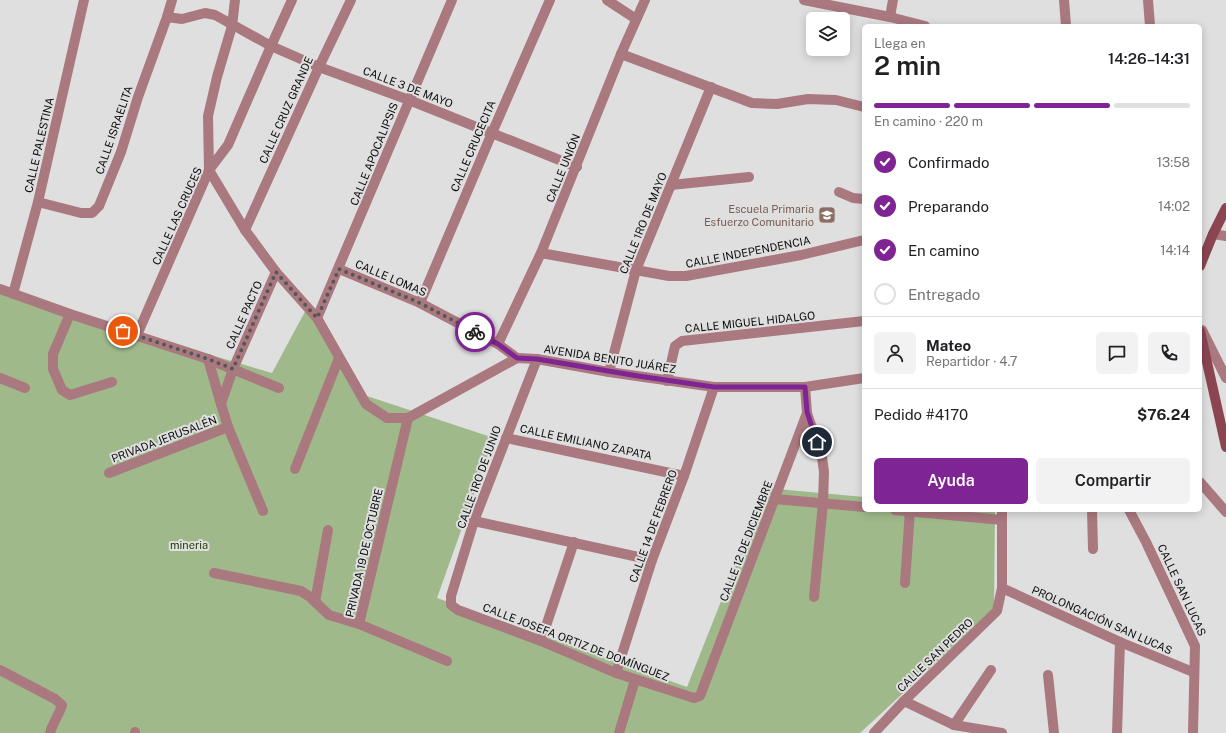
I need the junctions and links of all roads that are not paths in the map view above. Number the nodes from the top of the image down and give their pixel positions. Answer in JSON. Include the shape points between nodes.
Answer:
{"nodes":[{"id":1,"x":84,"y":0,"type":"edge"},
{"id":2,"x":172,"y":0,"type":"edge"},
{"id":3,"x":236,"y":0,"type":"edge"},
{"id":4,"x":292,"y":0,"type":"edge"},
{"id":5,"x":351,"y":0,"type":"edge"},
{"id":6,"x":452,"y":0,"type":"edge"},
{"id":7,"x":550,"y":0,"type":"edge"},
{"id":8,"x":606,"y":0,"type":"edge"},
{"id":9,"x":645,"y":0,"type":"edge"},
{"id":10,"x":804,"y":0,"type":"edge"},
{"id":11,"x":892,"y":0,"type":"edge"},
{"id":12,"x":1064,"y":0,"type":"edge"},
{"id":13,"x":1148,"y":0,"type":"edge"},
{"id":14,"x":167,"y":17,"type":"junction"},
{"id":15,"x":890,"y":17,"type":"junction"},
{"id":16,"x":636,"y":19,"type":"junction"},
{"id":17,"x":917,"y":24,"type":"edge"},
{"id":18,"x":1066,"y":24,"type":"edge"},
{"id":19,"x":1150,"y":24,"type":"edge"},
{"id":20,"x":232,"y":26,"type":"junction"},
{"id":21,"x":271,"y":46,"type":"junction"},
{"id":22,"x":621,"y":54,"type":"junction"},
{"id":23,"x":319,"y":67,"type":"junction"},
{"id":24,"x":711,"y":87,"type":"junction"},
{"id":25,"x":409,"y":100,"type":"junction"},
{"id":26,"x":862,"y":106,"type":"edge"},
{"id":27,"x":492,"y":133,"type":"junction"},
{"id":28,"x":576,"y":167,"type":"junction"},
{"id":29,"x":209,"y":170,"type":"junction"},
{"id":30,"x":749,"y":177,"type":"dead end"},
{"id":31,"x":671,"y":185,"type":"junction"},
{"id":32,"x":839,"y":192,"type":"dead end"},
{"id":33,"x":862,"y":201,"type":"edge"},
{"id":34,"x":38,"y":202,"type":"junction"},
{"id":35,"x":1226,"y":208,"type":"edge"},
{"id":36,"x":245,"y":230,"type":"junction"},
{"id":37,"x":1213,"y":234,"type":"junction"},
{"id":38,"x":1226,"y":236,"type":"edge"},
{"id":39,"x":862,"y":240,"type":"edge"},
{"id":40,"x":541,"y":254,"type":"junction"},
{"id":41,"x":1202,"y":261,"type":"edge"},
{"id":42,"x":339,"y":269,"type":"junction"},
{"id":43,"x":636,"y":270,"type":"junction"},
{"id":44,"x":276,"y":272,"type":"junction"},
{"id":45,"x":0,"y":291,"type":"edge"},
{"id":46,"x":13,"y":294,"type":"junction"},
{"id":47,"x":420,"y":303,"type":"junction"},
{"id":48,"x":70,"y":314,"type":"junction"},
{"id":49,"x":317,"y":318,"type":"junction"},
{"id":50,"x":862,"y":321,"type":"edge"},
{"id":51,"x":1202,"y":330,"type":"edge"},
{"id":52,"x":137,"y":335,"type":"junction"},
{"id":53,"x":1202,"y":340,"type":"edge"},
{"id":54,"x":498,"y":344,"type":"junction"},
{"id":55,"x":339,"y":358,"type":"junction"},
{"id":56,"x":517,"y":358,"type":"junction"},
{"id":57,"x":208,"y":359,"type":"junction"},
{"id":58,"x":537,"y":359,"type":"junction"},
{"id":59,"x":233,"y":369,"type":"junction"},
{"id":60,"x":609,"y":372,"type":"junction"},
{"id":61,"x":0,"y":378,"type":"edge"},
{"id":62,"x":862,"y":378,"type":"edge"},
{"id":63,"x":1226,"y":378,"type":"edge"},
{"id":64,"x":667,"y":381,"type":"junction"},
{"id":65,"x":112,"y":382,"type":"dead end"},
{"id":66,"x":714,"y":387,"type":"junction"},
{"id":67,"x":805,"y":387,"type":"junction"},
{"id":68,"x":25,"y":388,"type":"dead end"},
{"id":69,"x":279,"y":388,"type":"dead end"},
{"id":70,"x":221,"y":404,"type":"junction"},
{"id":71,"x":807,"y":412,"type":"junction"},
{"id":72,"x":408,"y":418,"type":"junction"},
{"id":73,"x":228,"y":427,"type":"junction"},
{"id":74,"x":506,"y":438,"type":"junction"},
{"id":75,"x":1226,"y":448,"type":"edge"},
{"id":76,"x":295,"y":469,"type":"dead end"},
{"id":77,"x":109,"y":473,"type":"dead end"},
{"id":78,"x":684,"y":476,"type":"junction"},
{"id":79,"x":1202,"y":484,"type":"edge"},
{"id":80,"x":774,"y":499,"type":"junction"},
{"id":81,"x":823,"y":503,"type":"junction"},
{"id":82,"x":862,"y":507,"type":"edge"},
{"id":83,"x":263,"y":511,"type":"dead end"},
{"id":84,"x":910,"y":512,"type":"edge"},
{"id":85,"x":933,"y":512,"type":"edge"},
{"id":86,"x":1092,"y":512,"type":"edge"},
{"id":87,"x":1130,"y":512,"type":"edge"},
{"id":88,"x":1226,"y":512,"type":"edge"},
{"id":89,"x":1002,"y":515,"type":"edge"},
{"id":90,"x":474,"y":521,"type":"junction"},
{"id":91,"x":328,"y":530,"type":"dead end"},
{"id":92,"x":574,"y":542,"type":"junction"},
{"id":93,"x":1093,"y":548,"type":"dead end"},
{"id":94,"x":652,"y":560,"type":"junction"},
{"id":95,"x":214,"y":573,"type":"dead end"},
{"id":96,"x":905,"y":583,"type":"dead end"},
{"id":97,"x":1002,"y":588,"type":"junction"},
{"id":98,"x":814,"y":597,"type":"dead end"},
{"id":99,"x":315,"y":602,"type":"junction"},
{"id":100,"x":451,"y":605,"type":"joint"},
{"id":101,"x":359,"y":624,"type":"junction"},
{"id":102,"x":541,"y":641,"type":"junction"},
{"id":103,"x":1120,"y":642,"type":"junction"},
{"id":104,"x":447,"y":661,"type":"dead end"},
{"id":105,"x":0,"y":670,"type":"edge"},
{"id":106,"x":991,"y":670,"type":"dead end"},
{"id":107,"x":1193,"y":672,"type":"junction"},
{"id":108,"x":616,"y":673,"type":"junction"},
{"id":109,"x":1048,"y":675,"type":"dead end"},
{"id":110,"x":636,"y":680,"type":"junction"},
{"id":111,"x":694,"y":698,"type":"joint"},
{"id":112,"x":904,"y":701,"type":"junction"},
{"id":113,"x":954,"y":725,"type":"junction"},
{"id":114,"x":50,"y":733,"type":"edge"},
{"id":115,"x":619,"y":733,"type":"edge"},
{"id":116,"x":874,"y":733,"type":"edge"},
{"id":117,"x":1002,"y":733,"type":"edge"},
{"id":118,"x":1054,"y":733,"type":"edge"},
{"id":119,"x":1118,"y":733,"type":"edge"},
{"id":120,"x":1193,"y":733,"type":"edge"}],
"edges":[{"from":1,"to":34,"type":"street","name":"CALLE PALESTINA"},
{"from":2,"to":14,"type":"street","name":"CALLE ISRAELITA"},
{"from":3,"to":20,"type":"street"},
{"from":4,"to":21,"type":"street","name":"CALLE LAS CRUCES"},
{"from":5,"to":23,"type":"street","name":"CALLE CRUZ GRANDE"},
{"from":6,"to":25,"type":"street","name":"CALLE APOCALIPSIS"},
{"from":7,"to":27,"type":"street","name":"CALLE CRUCECITA"},
{"from":8,"to":16,"type":"street"},
{"from":9,"to":16,"type":"street","name":"CALLE UNIÓN"},
{"from":10,"to":15,"type":"street"},
{"from":11,"to":15,"type":"street"},
{"from":12,"to":18,"type":"street"},
{"from":13,"to":19,"type":"street"},
{"from":14,"to":20,"type":"street","name":"CALLE 3 DE MAYO","via":[[215,15]]},
{"from":14,"to":34,"type":"street","name":"CALLE ISRAELITA","via":[[121,152],[99,206],[92,212],[81,213]]},
{"from":15,"to":17,"type":"street"},
{"from":16,"to":22,"type":"street","name":"CALLE UNIÓN"},
{"from":20,"to":21,"type":"street","name":"CALLE 3 DE MAYO"},
{"from":20,"to":29,"type":"street","via":[[208,116]]},
{"from":21,"to":23,"type":"street","name":"CALLE 3 DE MAYO"},
{"from":21,"to":29,"type":"street","name":"CALLE LAS CRUCES","via":[[228,146]]},
{"from":22,"to":24,"type":"street"},
{"from":22,"to":28,"type":"street","name":"CALLE UNIÓN"},
{"from":23,"to":25,"type":"street","name":"CALLE 3 DE MAYO"},
{"from":23,"to":36,"type":"street","name":"CALLE CRUZ GRANDE"},
{"from":24,"to":26,"type":"street","via":[[752,103],[777,104],[815,99],[836,100]]},
{"from":24,"to":31,"type":"street","name":"CALLE 1RO DE MAYO"},
{"from":25,"to":27,"type":"street","name":"CALLE 3 DE MAYO"},
{"from":25,"to":42,"type":"street","name":"CALLE APOCALIPSIS"},
{"from":27,"to":28,"type":"street","name":"CALLE 3 DE MAYO"},
{"from":27,"to":47,"type":"street","name":"CALLE CRUCECITA"},
{"from":28,"to":40,"type":"street","name":"CALLE UNIÓN"},
{"from":29,"to":36,"type":"street"},
{"from":29,"to":52,"type":"street","name":"CALLE LAS CRUCES"},
{"from":30,"to":31,"type":"street"},
{"from":31,"to":43,"type":"street","name":"CALLE 1RO DE MAYO"},
{"from":32,"to":33,"type":"street"},
{"from":34,"to":46,"type":"street","name":"CALLE PALESTINA"},
{"from":35,"to":37,"type":"main road"},
{"from":36,"to":44,"type":"street"},
{"from":37,"to":38,"type":"street"},
{"from":37,"to":41,"type":"main road"},
{"from":39,"to":43,"type":"street","name":"CALLE INDEPENDENCIA","via":[[802,255],[686,276],[669,276]]},
{"from":40,"to":43,"type":"street","name":"CALLE INDEPENDENCIA"},
{"from":40,"to":54,"type":"street","name":"CALLE UNIÓN"},
{"from":42,"to":47,"type":"street","name":"CALLE LOMAS"},
{"from":42,"to":49,"type":"street","name":"CALLE APOCALIPSIS"},
{"from":43,"to":60,"type":"street","name":"CALLE 1RO DE MAYO"},
{"from":44,"to":49,"type":"street"},
{"from":44,"to":59,"type":"street","name":"CALLE PACTO"},
{"from":45,"to":46,"type":"street"},
{"from":46,"to":48,"type":"street"},
{"from":47,"to":54,"type":"street","name":"CALLE LOMAS"},
{"from":48,"to":52,"type":"street"},
{"from":48,"to":65,"type":"street","via":[[53,354],[53,369],[62,390],[70,395]]},
{"from":49,"to":55,"type":"street"},
{"from":50,"to":64,"type":"street","name":"CALLE MIGUEL HIDALGO","via":[[682,341],[675,346]]},
{"from":51,"to":63,"type":"street"},
{"from":52,"to":57,"type":"street"},
{"from":53,"to":75,"type":"main road"},
{"from":54,"to":56,"type":"street","name":"CALLE LOMAS"},
{"from":55,"to":72,"type":"street","via":[[366,404],[387,418]]},
{"from":55,"to":76,"type":"street"},
{"from":56,"to":58,"type":"street","name":"AVENIDA BENITO JUÁREZ"},
{"from":56,"to":72,"type":"street"},
{"from":57,"to":59,"type":"street"},
{"from":57,"to":70,"type":"street","name":"PRIVADA JERUSALÉN"},
{"from":58,"to":60,"type":"street","name":"AVENIDA BENITO JUÁREZ"},
{"from":58,"to":74,"type":"street","name":"CALLE 1RO DE JUNIO"},
{"from":59,"to":69,"type":"street"},
{"from":59,"to":70,"type":"street","name":"PRIVADA JERUSALÉN"},
{"from":60,"to":64,"type":"street","name":"AVENIDA BENITO JUÁREZ"},
{"from":61,"to":68,"type":"street"},
{"from":62,"to":67,"type":"street","name":"AVENIDA BENITO JUÁREZ"},
{"from":64,"to":66,"type":"street","name":"AVENIDA BENITO JUÁREZ"},
{"from":66,"to":67,"type":"street","name":"AVENIDA BENITO JUÁREZ"},
{"from":66,"to":78,"type":"street","name":"CALLE 14 DE FEBRERO"},
{"from":67,"to":71,"type":"street","name":"CALLE 12 DE DICIEMBRE"},
{"from":70,"to":73,"type":"street","name":"PRIVADA JERUSALÉN"},
{"from":71,"to":80,"type":"street","name":"CALLE 12 DE DICIEMBRE"},
{"from":71,"to":81,"type":"street","via":[[822,457]]},
{"from":72,"to":101,"type":"street","name":"PRIVADA 19 DE OCTUBRE"},
{"from":73,"to":77,"type":"street","name":"PRIVADA JERUSALÉN"},
{"from":73,"to":83,"type":"street"},
{"from":74,"to":78,"type":"street","name":"CALLE EMILIANO ZAPATA"},
{"from":74,"to":90,"type":"street","name":"CALLE 1RO DE JUNIO"},
{"from":78,"to":94,"type":"street","name":"CALLE 14 DE FEBRERO"},
{"from":79,"to":88,"type":"street"},
{"from":80,"to":81,"type":"street"},
{"from":80,"to":111,"type":"street","name":"CALLE 12 DE DICIEMBRE","via":[[700,696]]},
{"from":81,"to":82,"type":"street"},
{"from":81,"to":98,"type":"street"},
{"from":84,"to":96,"type":"street"},
{"from":85,"to":89,"type":"street"},
{"from":86,"to":93,"type":"street"},
{"from":87,"to":107,"type":"street","name":"CALLE SAN LUCAS","via":[[1195,646]]},
{"from":89,"to":97,"type":"street","name":"CALLE SAN PEDRO"},
{"from":90,"to":92,"type":"street"},
{"from":90,"to":100,"type":"street","name":"CALLE 1RO DE JUNIO","via":[[451,596]]},
{"from":91,"to":99,"type":"street"},
{"from":92,"to":94,"type":"street"},
{"from":92,"to":102,"type":"street"},
{"from":94,"to":108,"type":"street","name":"CALLE 14 DE FEBRERO"},
{"from":95,"to":99,"type":"street","via":[[301,591]]},
{"from":97,"to":103,"type":"street","name":"PROLONGACIÓN SAN LUCAS"},
{"from":97,"to":112,"type":"street","name":"CALLE SAN PEDRO","via":[[997,611]]},
{"from":99,"to":101,"type":"street","via":[[329,615]]},
{"from":100,"to":102,"type":"street","name":"CALLE JOSEFA ORTIZ DE DOMÍNGUEZ","via":[[458,610]]},
{"from":101,"to":104,"type":"street","name":"PRIVADA 19 DE OCTUBRE"},
{"from":102,"to":108,"type":"street","name":"CALLE JOSEFA ORTIZ DE DOMÍNGUEZ"},
{"from":103,"to":107,"type":"street","name":"PROLONGACIÓN SAN LUCAS"},
{"from":103,"to":119,"type":"street"},
{"from":105,"to":114,"type":"street","via":[[62,705]]},
{"from":106,"to":113,"type":"street"},
{"from":107,"to":120,"type":"street","name":"CALLE SAN LUCAS"},
{"from":108,"to":110,"type":"street","name":"CALLE JOSEFA ORTIZ DE DOMÍNGUEZ"},
{"from":109,"to":118,"type":"street"},
{"from":110,"to":111,"type":"street","name":"CALLE JOSEFA ORTIZ DE DOMÍNGUEZ"},
{"from":110,"to":115,"type":"street"},
{"from":112,"to":113,"type":"street"},
{"from":112,"to":116,"type":"street","name":"CALLE SAN PEDRO"},
{"from":113,"to":117,"type":"street"}]}
